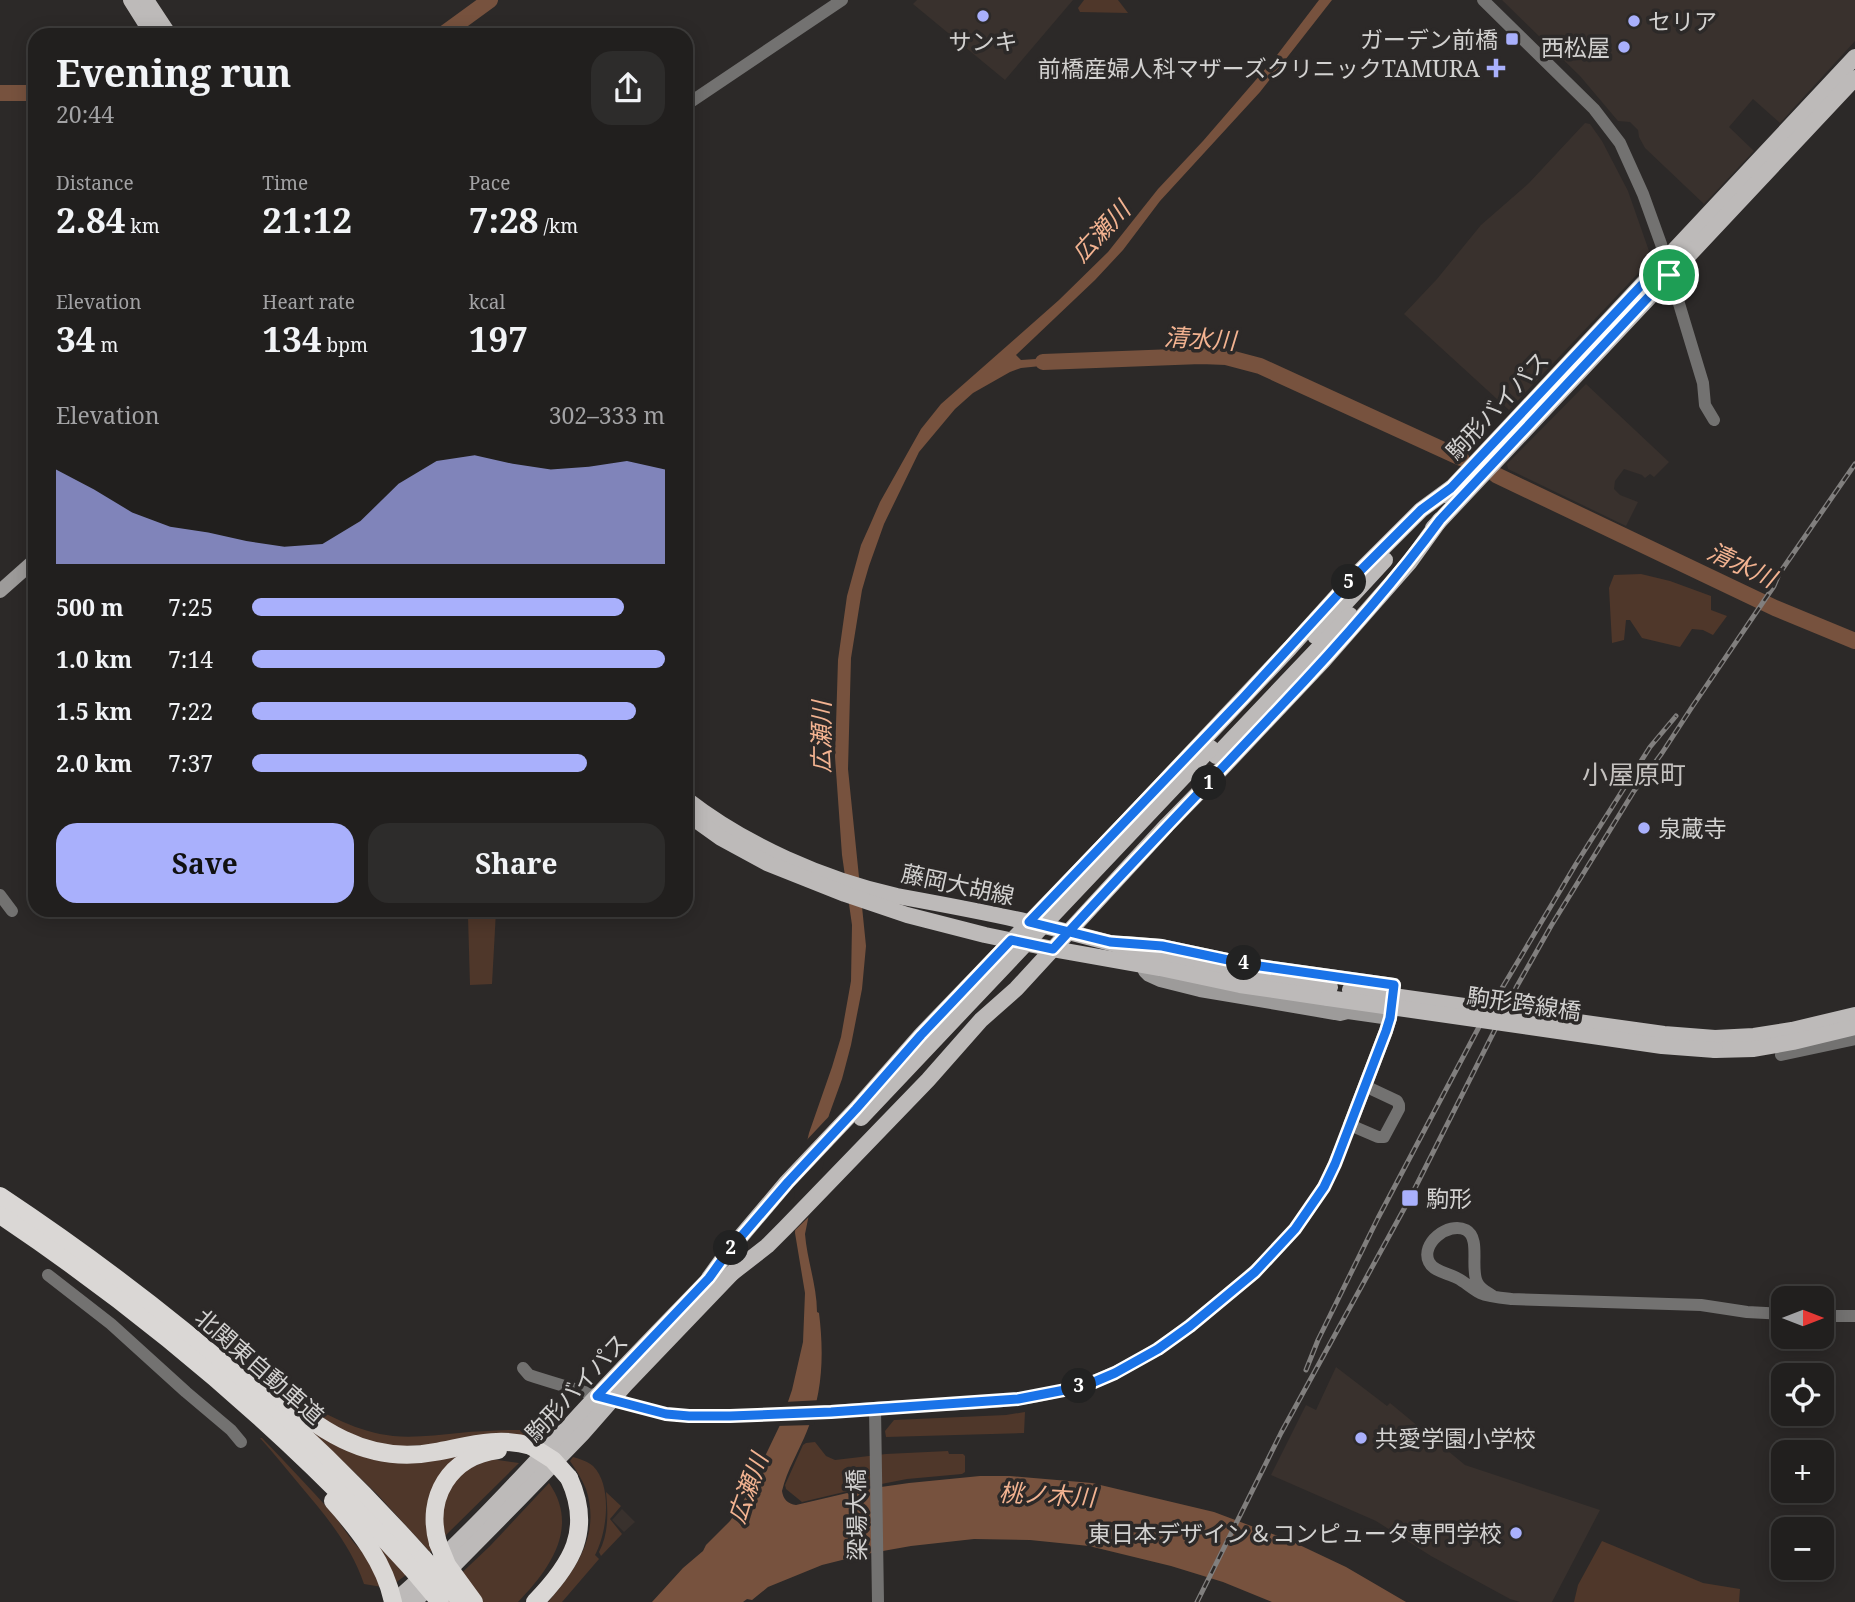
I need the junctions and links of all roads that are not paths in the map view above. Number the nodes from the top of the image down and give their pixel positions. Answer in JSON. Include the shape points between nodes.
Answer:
{"nodes":[{"id":1,"x":131,"y":0,"type":"edge"},
{"id":2,"x":146,"y":0,"type":"edge"},
{"id":3,"x":842,"y":0,"type":"edge"},
{"id":4,"x":1483,"y":0,"type":"edge"},
{"id":5,"x":149,"y":28,"type":"edge"},
{"id":6,"x":164,"y":28,"type":"edge"},
{"id":7,"x":1855,"y":57,"type":"edge"},
{"id":8,"x":1855,"y":78,"type":"edge"},
{"id":9,"x":693,"y":100,"type":"edge"},
{"id":10,"x":1667,"y":267,"type":"junction"},
{"id":11,"x":1714,"y":420,"type":"dead end"},
{"id":12,"x":1451,"y":488,"type":"junction"},
{"id":13,"x":1440,"y":520,"type":"junction"},
{"id":14,"x":28,"y":566,"type":"edge"},
{"id":15,"x":0,"y":591,"type":"edge"},
{"id":16,"x":1214,"y":752,"type":"junction"},
{"id":17,"x":693,"y":804,"type":"edge"},
{"id":18,"x":693,"y":818,"type":"edge"},
{"id":19,"x":844,"y":887,"type":"junction"},
{"id":20,"x":865,"y":894,"type":"junction"},
{"id":21,"x":0,"y":895,"type":"edge"},
{"id":22,"x":12,"y":911,"type":"dead end"},
{"id":23,"x":1029,"y":922,"type":"junction"},
{"id":24,"x":1068,"y":933,"type":"junction"},
{"id":25,"x":985,"y":935,"type":"junction"},
{"id":26,"x":1011,"y":940,"type":"junction"},
{"id":27,"x":1110,"y":942,"type":"junction"},
{"id":28,"x":1053,"y":949,"type":"junction"},
{"id":29,"x":989,"y":964,"type":"junction"},
{"id":30,"x":1143,"y":966,"type":"junction"},
{"id":31,"x":1329,"y":992,"type":"junction"},
{"id":32,"x":1855,"y":1015,"type":"edge"},
{"id":33,"x":1390,"y":1018,"type":"junction"},
{"id":34,"x":1855,"y":1027,"type":"edge"},
{"id":35,"x":1855,"y":1039,"type":"edge"},
{"id":36,"x":1715,"y":1044,"type":"junction"},
{"id":37,"x":1780,"y":1055,"type":"dead end"},
{"id":38,"x":1365,"y":1086,"type":"junction"},
{"id":39,"x":1350,"y":1125,"type":"junction"},
{"id":40,"x":829,"y":1168,"type":"junction"},
{"id":41,"x":0,"y":1196,"type":"edge"},
{"id":42,"x":786,"y":1206,"type":"junction"},
{"id":43,"x":0,"y":1215,"type":"edge"},
{"id":44,"x":48,"y":1275,"type":"dead end"},
{"id":45,"x":1493,"y":1296,"type":"junction"},
{"id":46,"x":1771,"y":1313,"type":"edge"},
{"id":47,"x":1834,"y":1316,"type":"edge"},
{"id":48,"x":1855,"y":1316,"type":"edge"},
{"id":49,"x":523,"y":1368,"type":"dead end"},
{"id":50,"x":604,"y":1398,"type":"junction"},
{"id":51,"x":875,"y":1408,"type":"junction"},
{"id":52,"x":272,"y":1416,"type":"junction"},
{"id":53,"x":241,"y":1442,"type":"dead end"},
{"id":54,"x":528,"y":1450,"type":"junction"},
{"id":55,"x":565,"y":1480,"type":"junction"},
{"id":56,"x":417,"y":1563,"type":"junction"},
{"id":57,"x":392,"y":1597,"type":"edge"},
{"id":58,"x":878,"y":1597,"type":"edge"},
{"id":59,"x":413,"y":1602,"type":"edge"},
{"id":60,"x":440,"y":1602,"type":"edge"},
{"id":61,"x":461,"y":1602,"type":"edge"},
{"id":62,"x":474,"y":1602,"type":"edge"},
{"id":63,"x":524,"y":1602,"type":"edge"},
{"id":64,"x":535,"y":1602,"type":"edge"}],
"edges":[{"from":1,"to":5,"type":"main road"},
{"from":2,"to":6,"type":"main road"},
{"from":3,"to":9,"type":"street"},
{"from":4,"to":10,"type":"street","via":[[1614,134],[1643,194]]},
{"from":7,"to":10,"type":"main road","name":"駒形バイパス"},
{"from":8,"to":10,"type":"main road","name":"駒形バイパス"},
{"from":10,"to":11,"type":"street","via":[[1703,383],[1705,405]]},
{"from":10,"to":12,"type":"main road","name":"駒形バイパス"},
{"from":10,"to":13,"type":"main road","name":"駒形バイパス"},
{"from":12,"to":16,"type":"main road","name":"駒形バイパス"},
{"from":12,"to":23,"type":"main road","via":[[1421,510],[1353,578]]},
{"from":13,"to":16,"type":"main road","name":"駒形バイパス"},
{"from":13,"to":24,"type":"main road","via":[[1409,564],[1324,660]]},
{"from":14,"to":15,"type":"main road"},
{"from":16,"to":40,"type":"main road","name":"駒形バイパス","via":[[865,1122]]},
{"from":17,"to":19,"type":"main road","via":[[754,844]]},
{"from":18,"to":19,"type":"main road","via":[[744,852],[797,876]]},
{"from":19,"to":20,"type":"main road"},
{"from":20,"to":23,"type":"main road","name":"藤岡大胡線","via":[[898,896]]},
{"from":20,"to":25,"type":"main road","name":"藤岡大胡線","via":[[907,915]]},
{"from":21,"to":22,"type":"street"},
{"from":23,"to":24,"type":"main road","name":"藤岡大胡線"},
{"from":23,"to":26,"type":"main road"},
{"from":24,"to":27,"type":"main road","name":"藤岡大胡線"},
{"from":24,"to":28,"type":"main road"},
{"from":25,"to":26,"type":"main road","name":"藤岡大胡線"},
{"from":25,"to":29,"type":"main road","via":[[992,953]]},
{"from":26,"to":28,"type":"main road","name":"藤岡大胡線"},
{"from":26,"to":29,"type":"main road"},
{"from":27,"to":31,"type":"main road","name":"藤岡大胡線"},
{"from":27,"to":33,"type":"main road","via":[[1162,946],[1252,965],[1394,985]]},
{"from":28,"to":30,"type":"main road","name":"藤岡大胡線"},
{"from":28,"to":40,"type":"main road","via":[[928,1080]]},
{"from":29,"to":42,"type":"main road","via":[[841,1125]]},
{"from":30,"to":31,"type":"main road","name":"藤岡大胡線","via":[[1240,985]]},
{"from":30,"to":33,"type":"main road","via":[[1154,979],[1200,990]]},
{"from":31,"to":36,"type":"main road","name":"駒形跨線橋","bridge":true,"via":[[1662,1046]]},
{"from":32,"to":36,"type":"main road"},
{"from":33,"to":38,"type":"main road"},
{"from":34,"to":36,"type":"main road","via":[[1754,1049]]},
{"from":35,"to":37,"type":"street"},
{"from":38,"to":39,"type":"main road"},
{"from":38,"to":39,"type":"street","via":[[1397,1101],[1399,1109],[1384,1137]]},
{"from":39,"to":51,"type":"street","via":[[1324,1187],[1290,1235],[1255,1272],[1146,1356],[1094,1382],[1039,1396]]},
{"from":40,"to":42,"type":"main road"},
{"from":41,"to":52,"type":"highway","via":[[148,1294]]},
{"from":42,"to":50,"type":"main road","name":"駒形バイパス","via":[[709,1278]]},
{"from":42,"to":50,"type":"main road","name":"駒形バイパス","via":[[732,1274]]},
{"from":43,"to":52,"type":"highway","name":"北関東自動車道","via":[[86,1274],[184,1352],[218,1390]]},
{"from":44,"to":53,"type":"street","via":[[111,1324]]},
{"from":45,"to":45,"type":"street","via":[[1430,1264],[1428,1252],[1440,1233],[1459,1229],[1470,1234],[1476,1279]]},
{"from":45,"to":46,"type":"street"},
{"from":47,"to":48,"type":"street"},
{"from":49,"to":50,"type":"street","via":[[529,1375]]},
{"from":50,"to":51,"type":"street","via":[[689,1416]]},
{"from":50,"to":57,"type":"main road","name":"駒形バイパス","via":[[449,1551]]},
{"from":50,"to":59,"type":"main road","name":"駒形バイパス","via":[[512,1507]]},
{"from":51,"to":58,"type":"street","name":"梁場大橋"},
{"from":52,"to":54,"type":"highway","via":[[374,1452],[403,1456],[502,1441],[520,1443]]},
{"from":52,"to":56,"type":"highway","name":"北関東自動車道","via":[[387,1518]]},
{"from":52,"to":57,"type":"highway","via":[[375,1557]]},
{"from":54,"to":55,"type":"highway"},
{"from":54,"to":62,"type":"highway","bridge":true,"via":[[473,1457],[447,1477],[437,1499],[438,1543]]},
{"from":55,"to":63,"type":"highway","via":[[570,1527],[564,1551]]},
{"from":55,"to":64,"type":"highway","via":[[578,1502],[578,1537],[561,1572]]},
{"from":56,"to":60,"type":"highway","name":"北関東自動車道","bridge":true},
{"from":56,"to":61,"type":"highway","name":"北関東自動車道","bridge":true}]}
